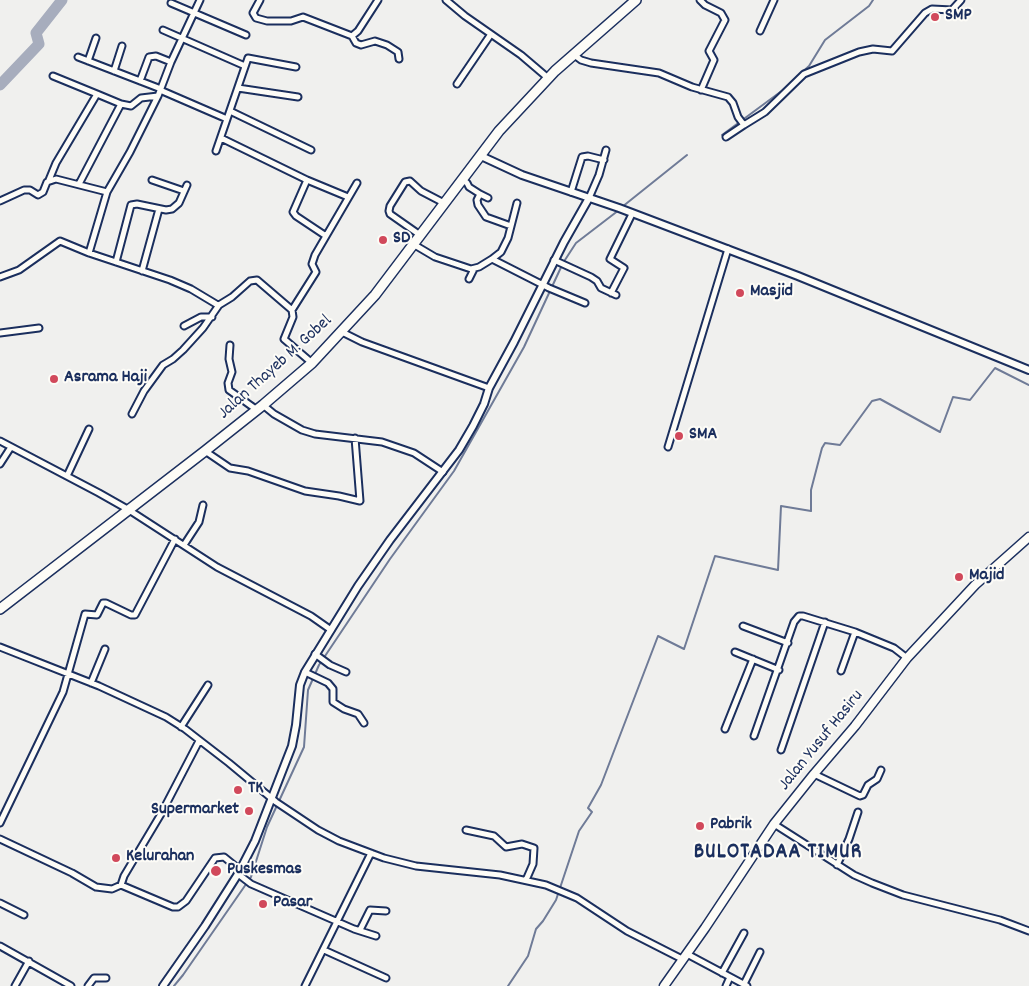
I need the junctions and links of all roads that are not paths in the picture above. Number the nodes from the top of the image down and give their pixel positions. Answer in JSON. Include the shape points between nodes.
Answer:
{"nodes":[{"id":1,"x":200,"y":0,"type":"edge"},
{"id":2,"x":260,"y":0,"type":"edge"},
{"id":3,"x":378,"y":0,"type":"edge"},
{"id":4,"x":446,"y":0,"type":"edge"},
{"id":5,"x":636,"y":0,"type":"edge"},
{"id":6,"x":700,"y":0,"type":"edge"},
{"id":7,"x":774,"y":0,"type":"edge"},
{"id":8,"x":960,"y":0,"type":"edge"},
{"id":9,"x":171,"y":3,"type":"dead end"},
{"id":10,"x":194,"y":13,"type":"junction"},
{"id":11,"x":163,"y":30,"type":"dead end"},
{"id":12,"x":760,"y":31,"type":"dead end"},
{"id":13,"x":491,"y":34,"type":"junction"},
{"id":14,"x":246,"y":35,"type":"dead end"},
{"id":15,"x":352,"y":36,"type":"junction"},
{"id":16,"x":96,"y":38,"type":"dead end"},
{"id":17,"x":183,"y":38,"type":"junction"},
{"id":18,"x":122,"y":46,"type":"dead end"},
{"id":19,"x":573,"y":54,"type":"junction"},
{"id":20,"x":78,"y":57,"type":"dead end"},
{"id":21,"x":399,"y":59,"type":"dead end"},
{"id":22,"x":88,"y":61,"type":"junction"},
{"id":23,"x":171,"y":62,"type":"junction"},
{"id":24,"x":245,"y":66,"type":"junction"},
{"id":25,"x":296,"y":67,"type":"dead end"},
{"id":26,"x":114,"y":71,"type":"junction"},
{"id":27,"x":53,"y":76,"type":"dead end"},
{"id":28,"x":548,"y":78,"type":"junction"},
{"id":29,"x":140,"y":81,"type":"junction"},
{"id":30,"x":457,"y":84,"type":"dead end"},
{"id":31,"x":238,"y":88,"type":"junction"},
{"id":32,"x":702,"y":90,"type":"junction"},
{"id":33,"x":160,"y":92,"type":"junction"},
{"id":34,"x":98,"y":94,"type":"junction"},
{"id":35,"x":298,"y":97,"type":"dead end"},
{"id":36,"x":120,"y":104,"type":"junction"},
{"id":37,"x":230,"y":111,"type":"junction"},
{"id":38,"x":227,"y":119,"type":"junction"},
{"id":39,"x":741,"y":121,"type":"junction"},
{"id":40,"x":726,"y":137,"type":"dead end"},
{"id":41,"x":221,"y":138,"type":"junction"},
{"id":42,"x":311,"y":150,"type":"dead end"},
{"id":43,"x":606,"y":150,"type":"dead end"},
{"id":44,"x":216,"y":151,"type":"dead end"},
{"id":45,"x":481,"y":156,"type":"junction"},
{"id":46,"x":604,"y":160,"type":"junction"},
{"id":47,"x":49,"y":180,"type":"junction"},
{"id":48,"x":152,"y":180,"type":"dead end"},
{"id":49,"x":307,"y":180,"type":"junction"},
{"id":50,"x":463,"y":180,"type":"junction"},
{"id":51,"x":357,"y":182,"type":"dead end"},
{"id":52,"x":79,"y":184,"type":"junction"},
{"id":53,"x":187,"y":185,"type":"dead end"},
{"id":54,"x":184,"y":191,"type":"junction"},
{"id":55,"x":107,"y":192,"type":"junction"},
{"id":56,"x":571,"y":192,"type":"junction"},
{"id":57,"x":480,"y":194,"type":"junction"},
{"id":58,"x":348,"y":197,"type":"junction"},
{"id":59,"x":488,"y":198,"type":"dead end"},
{"id":60,"x":589,"y":198,"type":"junction"},
{"id":61,"x":1,"y":199,"type":"edge"},
{"id":62,"x":444,"y":203,"type":"junction"},
{"id":63,"x":517,"y":203,"type":"dead end"},
{"id":64,"x":159,"y":208,"type":"junction"},
{"id":65,"x":632,"y":214,"type":"junction"},
{"id":66,"x":511,"y":226,"type":"junction"},
{"id":67,"x":420,"y":235,"type":"junction"},
{"id":68,"x":326,"y":236,"type":"junction"},
{"id":69,"x":413,"y":244,"type":"junction"},
{"id":70,"x":728,"y":249,"type":"junction"},
{"id":71,"x":89,"y":253,"type":"junction"},
{"id":72,"x":492,"y":259,"type":"junction"},
{"id":73,"x":116,"y":262,"type":"junction"},
{"id":74,"x":560,"y":263,"type":"junction"},
{"id":75,"x":474,"y":269,"type":"junction"},
{"id":76,"x":142,"y":271,"type":"junction"},
{"id":77,"x":0,"y":277,"type":"edge"},
{"id":78,"x":469,"y":279,"type":"dead end"},
{"id":79,"x":546,"y":286,"type":"junction"},
{"id":80,"x":585,"y":304,"type":"dead end"},
{"id":81,"x":219,"y":305,"type":"junction"},
{"id":82,"x":292,"y":310,"type":"junction"},
{"id":83,"x":212,"y":316,"type":"junction"},
{"id":84,"x":184,"y":326,"type":"dead end"},
{"id":85,"x":39,"y":328,"type":"dead end"},
{"id":86,"x":342,"y":332,"type":"junction"},
{"id":87,"x":0,"y":333,"type":"edge"},
{"id":88,"x":230,"y":345,"type":"dead end"},
{"id":89,"x":312,"y":362,"type":"junction"},
{"id":90,"x":1029,"y":370,"type":"edge"},
{"id":91,"x":489,"y":388,"type":"junction"},
{"id":92,"x":260,"y":408,"type":"junction"},
{"id":93,"x":132,"y":414,"type":"dead end"},
{"id":94,"x":89,"y":429,"type":"dead end"},
{"id":95,"x":355,"y":438,"type":"junction"},
{"id":96,"x":0,"y":441,"type":"edge"},
{"id":97,"x":11,"y":447,"type":"junction"},
{"id":98,"x":668,"y":447,"type":"dead end"},
{"id":99,"x":205,"y":451,"type":"junction"},
{"id":100,"x":0,"y":464,"type":"edge"},
{"id":101,"x":443,"y":472,"type":"junction"},
{"id":102,"x":67,"y":476,"type":"junction"},
{"id":103,"x":203,"y":506,"type":"dead end"},
{"id":104,"x":129,"y":510,"type":"junction"},
{"id":105,"x":1029,"y":537,"type":"edge"},
{"id":106,"x":175,"y":539,"type":"junction"},
{"id":107,"x":184,"y":545,"type":"junction"},
{"id":108,"x":0,"y":609,"type":"edge"},
{"id":109,"x":825,"y":622,"type":"junction"},
{"id":110,"x":743,"y":626,"type":"dead end"},
{"id":111,"x":331,"y":630,"type":"junction"},
{"id":112,"x":855,"y":632,"type":"junction"},
{"id":113,"x":788,"y":643,"type":"junction"},
{"id":114,"x":0,"y":647,"type":"edge"},
{"id":115,"x":105,"y":650,"type":"dead end"},
{"id":116,"x":735,"y":652,"type":"dead end"},
{"id":117,"x":320,"y":658,"type":"junction"},
{"id":118,"x":907,"y":658,"type":"junction"},
{"id":119,"x":753,"y":659,"type":"junction"},
{"id":120,"x":779,"y":670,"type":"junction"},
{"id":121,"x":841,"y":671,"type":"dead end"},
{"id":122,"x":304,"y":672,"type":"junction"},
{"id":123,"x":346,"y":672,"type":"dead end"},
{"id":124,"x":69,"y":674,"type":"junction"},
{"id":125,"x":91,"y":683,"type":"junction"},
{"id":126,"x":208,"y":685,"type":"dead end"},
{"id":127,"x":364,"y":723,"type":"dead end"},
{"id":128,"x":181,"y":727,"type":"junction"},
{"id":129,"x":725,"y":729,"type":"dead end"},
{"id":130,"x":754,"y":736,"type":"dead end"},
{"id":131,"x":199,"y":741,"type":"junction"},
{"id":132,"x":781,"y":750,"type":"dead end"},
{"id":133,"x":881,"y":770,"type":"dead end"},
{"id":134,"x":814,"y":774,"type":"junction"},
{"id":135,"x":274,"y":801,"type":"junction"},
{"id":136,"x":858,"y":812,"type":"dead end"},
{"id":137,"x":0,"y":823,"type":"edge"},
{"id":138,"x":774,"y":824,"type":"junction"},
{"id":139,"x":466,"y":830,"type":"dead end"},
{"id":140,"x":0,"y":839,"type":"edge"},
{"id":141,"x":371,"y":853,"type":"junction"},
{"id":142,"x":837,"y":864,"type":"junction"},
{"id":143,"x":239,"y":872,"type":"junction"},
{"id":144,"x":526,"y":880,"type":"junction"},
{"id":145,"x":121,"y":885,"type":"junction"},
{"id":146,"x":0,"y":903,"type":"edge"},
{"id":147,"x":386,"y":911,"type":"dead end"},
{"id":148,"x":24,"y":915,"type":"dead end"},
{"id":149,"x":337,"y":920,"type":"junction"},
{"id":150,"x":360,"y":930,"type":"junction"},
{"id":151,"x":1029,"y":930,"type":"edge"},
{"id":152,"x":744,"y":933,"type":"dead end"},
{"id":153,"x":376,"y":936,"type":"dead end"},
{"id":154,"x":0,"y":946,"type":"edge"},
{"id":155,"x":324,"y":950,"type":"junction"},
{"id":156,"x":760,"y":952,"type":"dead end"},
{"id":157,"x":684,"y":957,"type":"junction"},
{"id":158,"x":29,"y":961,"type":"junction"},
{"id":159,"x":722,"y":973,"type":"junction"},
{"id":160,"x":730,"y":977,"type":"junction"},
{"id":161,"x":106,"y":978,"type":"dead end"},
{"id":162,"x":386,"y":978,"type":"dead end"},
{"id":163,"x":745,"y":985,"type":"edge"},
{"id":164,"x":15,"y":986,"type":"edge"},
{"id":165,"x":71,"y":986,"type":"edge"},
{"id":166,"x":88,"y":986,"type":"edge"},
{"id":167,"x":163,"y":986,"type":"edge"},
{"id":168,"x":305,"y":986,"type":"edge"},
{"id":169,"x":664,"y":986,"type":"edge"},
{"id":170,"x":726,"y":986,"type":"edge"}],
"edges":[{"from":1,"to":10,"type":"street"},
{"from":2,"to":15,"type":"street","via":[[253,13],[256,18],[291,21],[303,17]]},
{"from":3,"to":15,"type":"street"},
{"from":4,"to":13,"type":"street"},
{"from":5,"to":19,"type":"main road","name":"Jalan Thayeb M. Gobel"},
{"from":6,"to":32,"type":"street","via":[[721,13],[725,20],[709,51],[714,60]]},
{"from":7,"to":12,"type":"street"},
{"from":8,"to":39,"type":"street","via":[[952,10],[932,9],[925,13],[892,51],[873,49],[859,52],[804,74],[765,112]]},
{"from":9,"to":10,"type":"street"},
{"from":10,"to":14,"type":"street"},
{"from":10,"to":17,"type":"street"},
{"from":11,"to":17,"type":"street"},
{"from":13,"to":28,"type":"street"},
{"from":13,"to":30,"type":"street"},
{"from":15,"to":21,"type":"street","via":[[362,46],[375,41],[387,45],[398,52]]},
{"from":16,"to":22,"type":"street"},
{"from":17,"to":23,"type":"street"},
{"from":17,"to":24,"type":"street"},
{"from":18,"to":26,"type":"street"},
{"from":19,"to":28,"type":"main road","name":"Jalan Thayeb M. Gobel"},
{"from":19,"to":32,"type":"street","via":[[591,63],[659,73]]},
{"from":20,"to":22,"type":"street"},
{"from":22,"to":26,"type":"street"},
{"from":23,"to":29,"type":"street","via":[[152,55]]},
{"from":23,"to":33,"type":"street"},
{"from":24,"to":25,"type":"street","via":[[248,58]]},
{"from":24,"to":31,"type":"street"},
{"from":26,"to":29,"type":"street"},
{"from":27,"to":34,"type":"street"},
{"from":28,"to":45,"type":"main road","name":"Jalan Thayeb M. Gobel","via":[[498,131]]},
{"from":29,"to":33,"type":"street"},
{"from":31,"to":35,"type":"street"},
{"from":31,"to":37,"type":"street"},
{"from":32,"to":39,"type":"street","via":[[728,97]]},
{"from":33,"to":36,"type":"street","via":[[141,98],[131,106]]},
{"from":33,"to":38,"type":"street"},
{"from":33,"to":55,"type":"street"},
{"from":34,"to":36,"type":"street"},
{"from":34,"to":47,"type":"street"},
{"from":36,"to":52,"type":"street"},
{"from":37,"to":38,"type":"street"},
{"from":37,"to":42,"type":"street"},
{"from":38,"to":41,"type":"street"},
{"from":39,"to":40,"type":"street"},
{"from":41,"to":44,"type":"street"},
{"from":41,"to":49,"type":"street"},
{"from":43,"to":46,"type":"street"},
{"from":45,"to":50,"type":"main road","name":"Jalan Thayeb M. Gobel"},
{"from":45,"to":56,"type":"street"},
{"from":46,"to":56,"type":"street","via":[[582,157]]},
{"from":46,"to":60,"type":"street"},
{"from":47,"to":52,"type":"street","via":[[56,178]]},
{"from":47,"to":61,"type":"street","via":[[38,195],[24,190]]},
{"from":48,"to":54,"type":"street"},
{"from":49,"to":58,"type":"street"},
{"from":49,"to":68,"type":"street","via":[[293,212]]},
{"from":50,"to":57,"type":"street"},
{"from":50,"to":62,"type":"main road","name":"Jalan Thayeb M. Gobel"},
{"from":51,"to":58,"type":"street"},
{"from":52,"to":55,"type":"street"},
{"from":53,"to":54,"type":"street"},
{"from":54,"to":64,"type":"street","via":[[175,208]]},
{"from":55,"to":71,"type":"street"},
{"from":56,"to":60,"type":"street"},
{"from":57,"to":59,"type":"street"},
{"from":57,"to":66,"type":"street","via":[[478,205],[486,217]]},
{"from":58,"to":68,"type":"street"},
{"from":60,"to":65,"type":"street"},
{"from":60,"to":74,"type":"street"},
{"from":62,"to":67,"type":"main road","name":"Jalan Thayeb M. Gobel"},
{"from":62,"to":67,"type":"street","via":[[410,181],[405,182],[389,211]]},
{"from":63,"to":66,"type":"street"},
{"from":64,"to":73,"type":"street","via":[[132,205]]},
{"from":64,"to":76,"type":"street"},
{"from":65,"to":70,"type":"street"},
{"from":65,"to":74,"type":"street","via":[[610,260],[624,268],[613,294],[599,287],[591,277]]},
{"from":66,"to":72,"type":"street","via":[[500,252]]},
{"from":67,"to":69,"type":"main road","name":"Jalan Thayeb M. Gobel"},
{"from":68,"to":82,"type":"street","via":[[312,259],[316,272]]},
{"from":69,"to":75,"type":"street","via":[[435,257]]},
{"from":69,"to":86,"type":"main road","name":"Jalan Thayeb M. Gobel"},
{"from":70,"to":90,"type":"street"},
{"from":70,"to":98,"type":"street"},
{"from":71,"to":73,"type":"street"},
{"from":71,"to":77,"type":"street","via":[[59,242],[19,270]]},
{"from":72,"to":75,"type":"street"},
{"from":72,"to":79,"type":"street"},
{"from":73,"to":76,"type":"street"},
{"from":74,"to":79,"type":"street"},
{"from":75,"to":78,"type":"street"},
{"from":76,"to":81,"type":"street","via":[[191,289]]},
{"from":79,"to":80,"type":"street"},
{"from":79,"to":91,"type":"street"},
{"from":81,"to":82,"type":"street","via":[[250,281],[257,280]]},
{"from":81,"to":83,"type":"street"},
{"from":82,"to":89,"type":"street","via":[[293,317],[284,339]]},
{"from":83,"to":84,"type":"street","via":[[201,316]]},
{"from":83,"to":93,"type":"street","via":[[183,350],[163,365]]},
{"from":85,"to":87,"type":"street"},
{"from":86,"to":89,"type":"main road","name":"Jalan Thayeb M. Gobel"},
{"from":86,"to":91,"type":"street"},
{"from":88,"to":92,"type":"street","via":[[232,372],[229,390]]},
{"from":89,"to":92,"type":"main road","name":"Jalan Thayeb M. Gobel"},
{"from":91,"to":101,"type":"street","via":[[473,426]]},
{"from":92,"to":95,"type":"street","via":[[306,432]]},
{"from":92,"to":99,"type":"main road","name":"Jalan Thayeb M. Gobel"},
{"from":94,"to":102,"type":"street"},
{"from":95,"to":99,"type":"street","via":[[360,502],[305,491],[230,468]]},
{"from":95,"to":101,"type":"street","via":[[406,450]]},
{"from":96,"to":97,"type":"street"},
{"from":97,"to":100,"type":"street"},
{"from":97,"to":102,"type":"street"},
{"from":99,"to":104,"type":"main road","name":"Jalan Thayeb M. Gobel"},
{"from":101,"to":111,"type":"street","via":[[390,540]]},
{"from":102,"to":104,"type":"street"},
{"from":103,"to":107,"type":"street","via":[[199,522]]},
{"from":104,"to":106,"type":"street"},
{"from":104,"to":108,"type":"main road","name":"Jalan Thayeb M. Gobel"},
{"from":105,"to":118,"type":"main road","name":"Jalan Yusuf Hasiru","via":[[975,585]]},
{"from":106,"to":107,"type":"street"},
{"from":106,"to":124,"type":"street","via":[[135,615],[106,602],[96,615],[85,614]]},
{"from":107,"to":111,"type":"street","via":[[224,572]]},
{"from":109,"to":112,"type":"street"},
{"from":109,"to":113,"type":"street","via":[[799,616]]},
{"from":109,"to":132,"type":"street"},
{"from":110,"to":113,"type":"street"},
{"from":111,"to":117,"type":"street"},
{"from":112,"to":118,"type":"street","via":[[894,648]]},
{"from":112,"to":121,"type":"street"},
{"from":113,"to":120,"type":"street"},
{"from":114,"to":124,"type":"street"},
{"from":115,"to":125,"type":"street"},
{"from":116,"to":119,"type":"street"},
{"from":117,"to":122,"type":"street"},
{"from":117,"to":123,"type":"street"},
{"from":118,"to":134,"type":"main road","name":"Jalan Yusuf Hasiru"},
{"from":119,"to":120,"type":"street"},
{"from":119,"to":129,"type":"street"},
{"from":120,"to":130,"type":"street"},
{"from":122,"to":127,"type":"street","via":[[332,687],[333,702],[358,714]]},
{"from":122,"to":135,"type":"street","via":[[292,746]]},
{"from":124,"to":125,"type":"street"},
{"from":124,"to":137,"type":"street"},
{"from":125,"to":128,"type":"street","via":[[154,711]]},
{"from":126,"to":128,"type":"street"},
{"from":128,"to":131,"type":"street"},
{"from":131,"to":135,"type":"street"},
{"from":131,"to":145,"type":"street"},
{"from":133,"to":134,"type":"street","via":[[877,779],[860,796]]},
{"from":134,"to":138,"type":"main road","name":"Jalan Yusuf Hasiru"},
{"from":135,"to":141,"type":"street","via":[[318,830]]},
{"from":135,"to":143,"type":"street"},
{"from":136,"to":142,"type":"street"},
{"from":138,"to":142,"type":"street"},
{"from":138,"to":157,"type":"main road","name":"Jalan Yusuf Hasiru"},
{"from":139,"to":144,"type":"street","via":[[494,836],[506,847],[522,844],[534,848],[533,864]]},
{"from":140,"to":145,"type":"street","via":[[96,887],[112,889]]},
{"from":141,"to":144,"type":"street","via":[[416,866]]},
{"from":141,"to":149,"type":"street"},
{"from":142,"to":151,"type":"street","via":[[854,875],[903,895]]},
{"from":143,"to":145,"type":"street","via":[[224,857],[215,858],[186,901],[175,907]]},
{"from":143,"to":149,"type":"street","via":[[248,882]]},
{"from":143,"to":167,"type":"street"},
{"from":144,"to":157,"type":"street","via":[[577,898],[628,931]]},
{"from":146,"to":148,"type":"street"},
{"from":147,"to":150,"type":"street","via":[[370,910]]},
{"from":149,"to":150,"type":"street"},
{"from":149,"to":155,"type":"street"},
{"from":150,"to":153,"type":"street"},
{"from":152,"to":159,"type":"street"},
{"from":154,"to":158,"type":"street"},
{"from":155,"to":162,"type":"street"},
{"from":155,"to":168,"type":"street"},
{"from":156,"to":163,"type":"street"},
{"from":157,"to":159,"type":"street"},
{"from":157,"to":169,"type":"main road","name":"Jalan Yusuf Hasiru"},
{"from":158,"to":164,"type":"street"},
{"from":158,"to":165,"type":"street"},
{"from":159,"to":160,"type":"street"},
{"from":160,"to":163,"type":"street"},
{"from":160,"to":170,"type":"street"},
{"from":161,"to":166,"type":"street","via":[[94,978]]}]}
